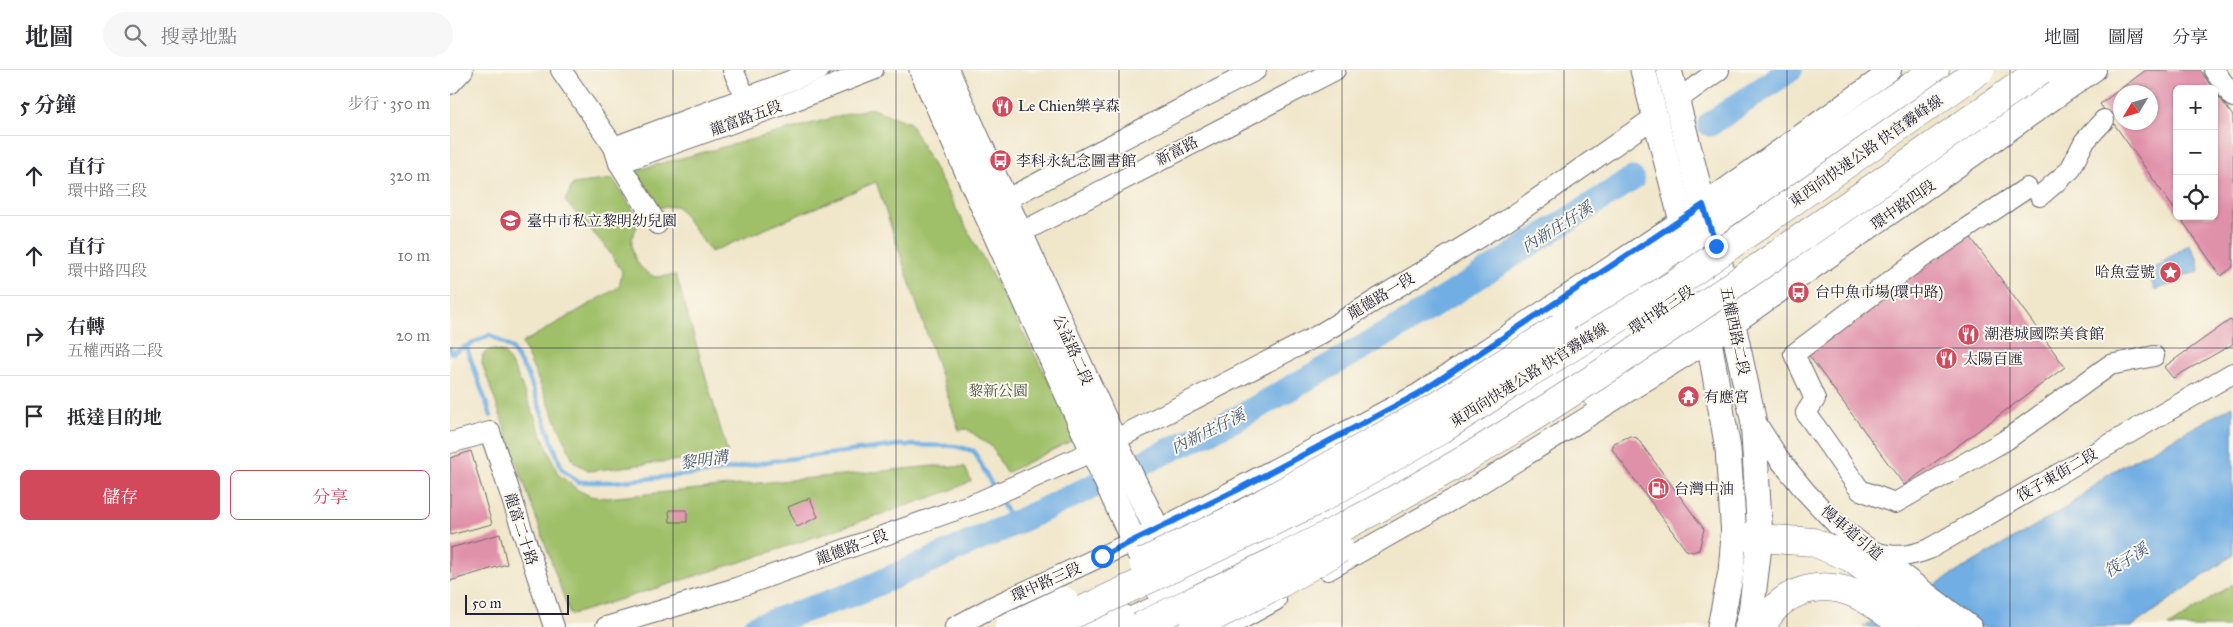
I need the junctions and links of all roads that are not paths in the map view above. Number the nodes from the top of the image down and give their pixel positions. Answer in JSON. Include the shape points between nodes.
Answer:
{"nodes":[{"id":1,"x":463,"y":70,"type":"edge"},
{"id":2,"x":561,"y":70,"type":"edge"},
{"id":3,"x":733,"y":70,"type":"edge"},
{"id":4,"x":819,"y":70,"type":"edge"},
{"id":5,"x":873,"y":70,"type":"edge"},
{"id":6,"x":922,"y":70,"type":"edge"},
{"id":7,"x":946,"y":70,"type":"edge"},
{"id":8,"x":1256,"y":70,"type":"edge"},
{"id":9,"x":1334,"y":70,"type":"edge"},
{"id":10,"x":1643,"y":70,"type":"edge"},
{"id":11,"x":1669,"y":70,"type":"edge"},
{"id":12,"x":1719,"y":70,"type":"edge"},
{"id":13,"x":1891,"y":70,"type":"edge"},
{"id":14,"x":1935,"y":70,"type":"edge"},
{"id":15,"x":1965,"y":70,"type":"edge"},
{"id":16,"x":1980,"y":70,"type":"edge"},
{"id":17,"x":2021,"y":70,"type":"edge"},
{"id":18,"x":2041,"y":70,"type":"edge"},
{"id":19,"x":2071,"y":70,"type":"edge"},
{"id":20,"x":2096,"y":70,"type":"edge"},
{"id":21,"x":2214,"y":70,"type":"edge"},
{"id":22,"x":450,"y":84,"type":"edge"},
{"id":23,"x":2233,"y":97,"type":"edge"},
{"id":24,"x":746,"y":99,"type":"junction"},
{"id":25,"x":1677,"y":100,"type":"junction"},
{"id":26,"x":1655,"y":118,"type":"junction"},
{"id":27,"x":2104,"y":120,"type":"dead end"},
{"id":28,"x":617,"y":155,"type":"junction"},
{"id":29,"x":1005,"y":200,"type":"junction"},
{"id":30,"x":657,"y":224,"type":"dead end"},
{"id":31,"x":1710,"y":225,"type":"junction"},
{"id":32,"x":1684,"y":230,"type":"junction"},
{"id":33,"x":1020,"y":233,"type":"junction"},
{"id":34,"x":1723,"y":280,"type":"junction"},
{"id":35,"x":1700,"y":290,"type":"junction"},
{"id":36,"x":1732,"y":315,"type":"junction"},
{"id":37,"x":1708,"y":332,"type":"junction"},
{"id":38,"x":2154,"y":356,"type":"dead end"},
{"id":39,"x":2233,"y":373,"type":"edge"},
{"id":40,"x":1753,"y":418,"type":"junction"},
{"id":41,"x":450,"y":443,"type":"edge"},
{"id":42,"x":1108,"y":456,"type":"junction"},
{"id":43,"x":1154,"y":523,"type":"junction"},
{"id":44,"x":1131,"y":535,"type":"junction"},
{"id":45,"x":1747,"y":537,"type":"junction"},
{"id":46,"x":1874,"y":552,"type":"junction"},
{"id":47,"x":1185,"y":587,"type":"junction"},
{"id":48,"x":1887,"y":587,"type":"junction"},
{"id":49,"x":1162,"y":597,"type":"junction"},
{"id":50,"x":554,"y":627,"type":"edge"},
{"id":51,"x":606,"y":627,"type":"edge"},
{"id":52,"x":955,"y":627,"type":"edge"},
{"id":53,"x":1009,"y":627,"type":"edge"},
{"id":54,"x":1046,"y":627,"type":"edge"},
{"id":55,"x":1087,"y":627,"type":"edge"},
{"id":56,"x":1109,"y":627,"type":"edge"},
{"id":57,"x":1138,"y":627,"type":"edge"},
{"id":58,"x":1177,"y":627,"type":"edge"},
{"id":59,"x":1194,"y":627,"type":"edge"},
{"id":60,"x":1205,"y":627,"type":"edge"},
{"id":61,"x":1228,"y":627,"type":"edge"},
{"id":62,"x":1720,"y":627,"type":"edge"},
{"id":63,"x":1747,"y":627,"type":"edge"},
{"id":64,"x":1762,"y":627,"type":"edge"},
{"id":65,"x":1904,"y":627,"type":"edge"},
{"id":66,"x":1944,"y":627,"type":"edge"},
{"id":67,"x":1972,"y":627,"type":"edge"}],
"edges":[{"from":1,"to":22,"type":"street"},
{"from":2,"to":28,"type":"street"},
{"from":3,"to":24,"type":"street"},
{"from":4,"to":24,"type":"street","name":"龍富路五段"},
{"from":5,"to":28,"type":"street","name":"龍富路五段","via":[[788,103]]},
{"from":6,"to":42,"type":"main road","name":"公益路二段"},
{"from":7,"to":29,"type":"main road","name":"公益路二段"},
{"from":8,"to":29,"type":"street"},
{"from":9,"to":33,"type":"street","name":"新富路"},
{"from":10,"to":26,"type":"main road","name":"五權西路二段"},
{"from":11,"to":25,"type":"main road","name":"五權西路二段"},
{"from":12,"to":25,"type":"street"},
{"from":13,"to":31,"type":"street"},
{"from":14,"to":31,"type":"highway"},
{"from":15,"to":31,"type":"street"},
{"from":16,"to":54,"type":"highway","name":"東西向快速公路 快官霧峰線","bridge":true,"via":[[1680,281],[1439,431],[1315,502]]},
{"from":17,"to":34,"type":"street"},
{"from":18,"to":57,"type":"highway","bridge":true,"via":[[1695,310],[1455,465],[1326,538]]},
{"from":19,"to":36,"type":"highway","via":[[1839,230]]},
{"from":20,"to":36,"type":"street","name":"環中路四段"},
{"from":21,"to":23,"type":"street"},
{"from":24,"to":28,"type":"street","name":"龍富路五段"},
{"from":25,"to":31,"type":"main road","name":"五權西路二段"},
{"from":26,"to":32,"type":"main road","name":"五權西路二段"},
{"from":26,"to":42,"type":"street","name":"龍德路一段","via":[[1504,222],[1317,336]]},
{"from":27,"to":38,"type":"street","via":[[2084,142],[2070,170],[1913,264],[1794,354],[1816,399],[1806,413],[1860,490],[1895,503],[2006,440],[2110,365]]},
{"from":28,"to":30,"type":"street"},
{"from":29,"to":33,"type":"main road","name":"公益路二段"},
{"from":31,"to":32,"type":"highway"},
{"from":31,"to":34,"type":"main road","name":"五權西路二段"},
{"from":31,"to":35,"type":"street","name":"環中路三段"},
{"from":32,"to":35,"type":"main road","name":"五權西路二段"},
{"from":32,"to":43,"type":"street","name":"環中路三段","via":[[1418,394]]},
{"from":32,"to":53,"type":"highway","bridge":true,"via":[[1560,327],[1435,407],[1243,514]]},
{"from":33,"to":42,"type":"main road","name":"公益路二段"},
{"from":34,"to":35,"type":"street","name":"環中路三段"},
{"from":34,"to":36,"type":"main road","name":"五權西路二段"},
{"from":35,"to":37,"type":"main road","name":"五權西路二段"},
{"from":35,"to":47,"type":"street","name":"環中路三段","via":[[1451,455],[1326,524]]},
{"from":36,"to":37,"type":"highway"},
{"from":36,"to":40,"type":"main road","name":"五權西路二段"},
{"from":37,"to":45,"type":"main road","name":"五權西路二段"},
{"from":37,"to":59,"type":"highway","bridge":true,"via":[[1595,394],[1401,516]]},
{"from":37,"to":61,"type":"street","via":[[1472,488]]},
{"from":39,"to":46,"type":"street","name":"筏子東街二段","via":[[1929,549],[1913,556],[1899,557]]},
{"from":40,"to":45,"type":"main road","name":"五權西路二段"},
{"from":40,"to":46,"type":"street","name":"慢車道引道","via":[[1805,491],[1836,524]]},
{"from":41,"to":50,"type":"street","name":"龍富二十路","via":[[490,432]]},
{"from":42,"to":43,"type":"main road","name":"公益路二段"},
{"from":42,"to":44,"type":"main road","name":"公益路二段"},
{"from":42,"to":51,"type":"street","name":"龍德路二段","via":[[736,588]]},
{"from":43,"to":44,"type":"street","name":"環中路三段"},
{"from":43,"to":47,"type":"main road","name":"公益路二段"},
{"from":44,"to":49,"type":"main road","name":"公益路二段"},
{"from":44,"to":52,"type":"street","name":"環中路三段"},
{"from":45,"to":48,"type":"highway","via":[[1813,542],[1851,558]]},
{"from":45,"to":62,"type":"main road","name":"五權西路二段","via":[[1731,572]]},
{"from":45,"to":63,"type":"main road","name":"五權西路二段","via":[[1751,613]]},
{"from":46,"to":48,"type":"street","name":"慢車道引道"},
{"from":47,"to":49,"type":"street","name":"環中路三段"},
{"from":47,"to":60,"type":"main road","name":"公益路二段"},
{"from":48,"to":64,"type":"highway","via":[[1850,592],[1820,586],[1788,597],[1769,614]]},
{"from":48,"to":65,"type":"highway"},
{"from":48,"to":66,"type":"highway"},
{"from":48,"to":67,"type":"street","name":"慢車道引道"},
{"from":49,"to":55,"type":"street","name":"環中路三段"},
{"from":49,"to":56,"type":"street","name":"環中路三段"},
{"from":49,"to":58,"type":"main road","name":"公益路二段"}]}
